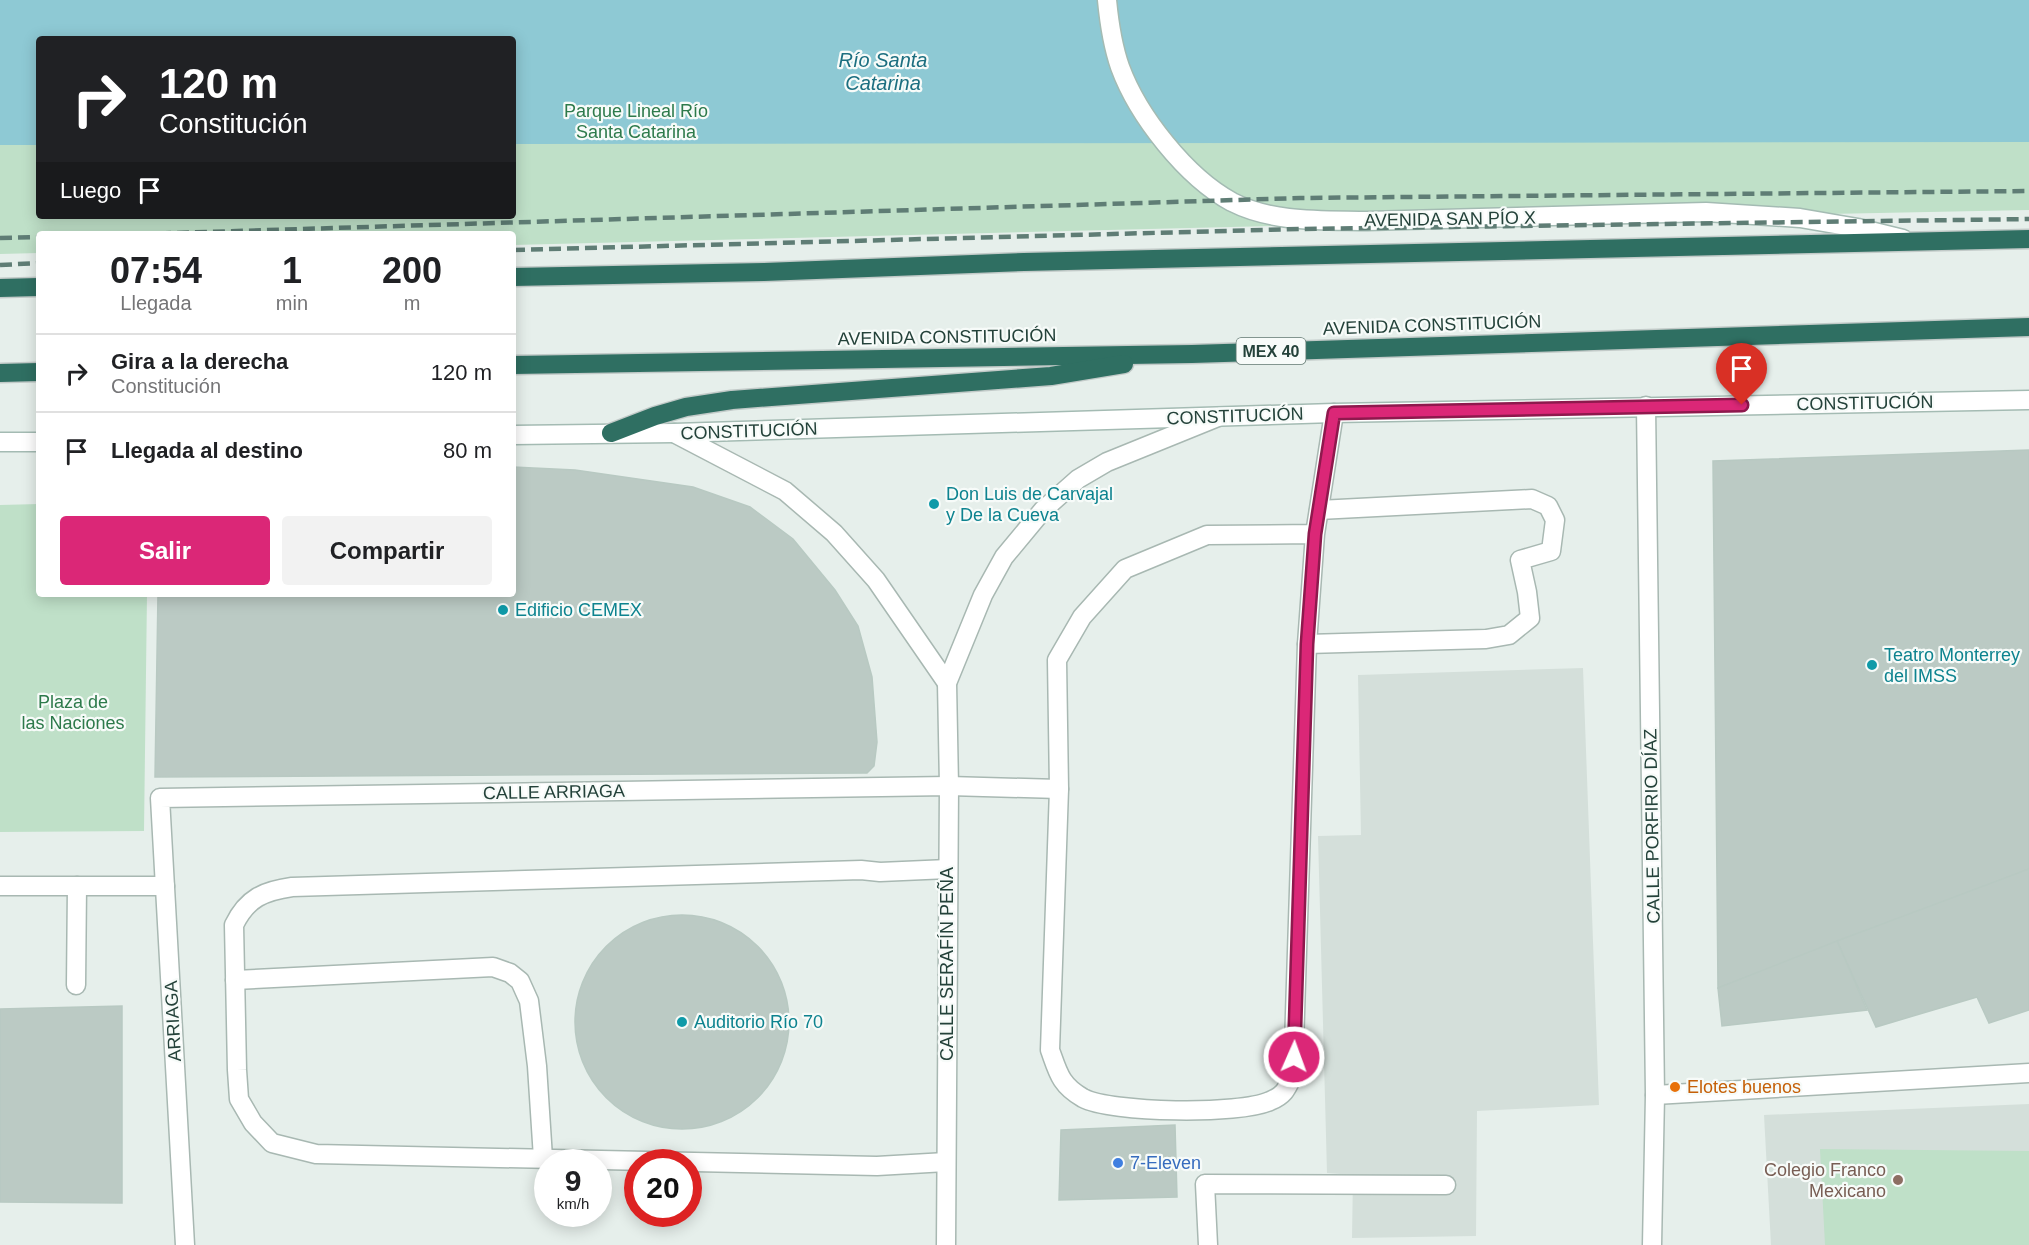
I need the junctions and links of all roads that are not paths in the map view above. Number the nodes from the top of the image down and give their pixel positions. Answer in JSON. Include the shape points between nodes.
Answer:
{"nodes":[{"id":1,"x":1107,"y":0,"type":"edge"},
{"id":2,"x":2029,"y":239,"type":"edge"},
{"id":3,"x":1915,"y":242,"type":"junction"},
{"id":4,"x":516,"y":277,"type":"edge"},
{"id":5,"x":36,"y":287,"type":"edge"},
{"id":6,"x":0,"y":288,"type":"edge"},
{"id":7,"x":2029,"y":327,"type":"edge"},
{"id":8,"x":1192,"y":354,"type":"junction"},
{"id":9,"x":516,"y":365,"type":"edge"},
{"id":10,"x":36,"y":372,"type":"edge"},
{"id":11,"x":0,"y":373,"type":"edge"},
{"id":12,"x":2029,"y":400,"type":"edge"},
{"id":13,"x":1646,"y":406,"type":"junction"},
{"id":14,"x":1334,"y":413,"type":"junction"},
{"id":15,"x":1220,"y":416,"type":"junction"},
{"id":16,"x":611,"y":434,"type":"junction"},
{"id":17,"x":674,"y":434,"type":"junction"},
{"id":18,"x":516,"y":435,"type":"edge"},
{"id":19,"x":0,"y":442,"type":"edge"},
{"id":20,"x":36,"y":442,"type":"edge"},
{"id":21,"x":1319,"y":510,"type":"junction"},
{"id":22,"x":1315,"y":534,"type":"junction"},
{"id":23,"x":1307,"y":644,"type":"junction"},
{"id":24,"x":947,"y":683,"type":"junction"},
{"id":25,"x":949,"y":786,"type":"junction"},
{"id":26,"x":1059,"y":789,"type":"junction"},
{"id":27,"x":160,"y":798,"type":"joint"},
{"id":28,"x":948,"y":869,"type":"junction"},
{"id":29,"x":0,"y":886,"type":"edge"},
{"id":30,"x":77,"y":886,"type":"junction"},
{"id":31,"x":165,"y":886,"type":"junction"},
{"id":32,"x":235,"y":980,"type":"junction"},
{"id":33,"x":76,"y":985,"type":"dead end"},
{"id":34,"x":2029,"y":1073,"type":"edge"},
{"id":35,"x":1655,"y":1095,"type":"junction"},
{"id":36,"x":542,"y":1149,"type":"edge"},
{"id":37,"x":534,"y":1158,"type":"edge"},
{"id":38,"x":612,"y":1160,"type":"edge"},
{"id":39,"x":946,"y":1162,"type":"junction"},
{"id":40,"x":1446,"y":1185,"type":"dead end"},
{"id":41,"x":185,"y":1245,"type":"edge"},
{"id":42,"x":946,"y":1245,"type":"edge"},
{"id":43,"x":1208,"y":1245,"type":"edge"},
{"id":44,"x":1652,"y":1245,"type":"edge"}],
"edges":[{"from":1,"to":3,"type":"street","name":"AVENIDA SAN PÍO X","via":[[1119,66],[1138,106],[1201,180],[1233,202],[1272,215],[1367,221],[1706,212],[1800,218]]},
{"from":2,"to":3,"type":"highway"},
{"from":3,"to":4,"type":"highway"},
{"from":5,"to":6,"type":"highway"},
{"from":7,"to":8,"type":"highway","name":"AVENIDA CONSTITUCIÓN","number":"MEX 40"},
{"from":8,"to":9,"type":"highway","name":"AVENIDA CONSTITUCIÓN","number":"MEX 40"},
{"from":8,"to":16,"type":"highway","via":[[1051,375],[732,400],[686,407]]},
{"from":10,"to":11,"type":"highway"},
{"from":12,"to":13,"type":"street","name":"CONSTITUCIÓN"},
{"from":13,"to":14,"type":"street","name":"CONSTITUCIÓN"},
{"from":13,"to":35,"type":"street","name":"CALLE PORFIRIO DÍAZ"},
{"from":14,"to":15,"type":"street","name":"CONSTITUCIÓN"},
{"from":14,"to":21,"type":"street"},
{"from":15,"to":17,"type":"street","name":"CONSTITUCIÓN"},
{"from":15,"to":24,"type":"street","name":"CALLE SERAFÍN PEÑA","via":[[1107,462],[1078,479],[1043,510],[1004,557],[983,595]]},
{"from":16,"to":17,"type":"street","name":"CONSTITUCIÓN"},
{"from":16,"to":18,"type":"street","name":"CONSTITUCIÓN"},
{"from":17,"to":24,"type":"street","via":[[785,491],[834,533],[876,580]]},
{"from":19,"to":20,"type":"street"},
{"from":21,"to":22,"type":"street"},
{"from":21,"to":23,"type":"street","via":[[1532,499],[1548,506],[1555,520],[1551,551],[1520,560],[1530,618],[1509,635]]},
{"from":22,"to":23,"type":"street"},
{"from":22,"to":26,"type":"street","via":[[1208,535],[1125,569],[1082,616],[1057,660]]},
{"from":23,"to":26,"type":"street","via":[[1293,1075],[1286,1092],[1269,1102],[1227,1109],[1139,1110],[1084,1098],[1061,1081],[1050,1050]]},
{"from":24,"to":25,"type":"street","name":"CALLE SERAFÍN PEÑA"},
{"from":25,"to":26,"type":"street","name":"CALLE ARRIAGA"},
{"from":25,"to":27,"type":"street","name":"CALLE ARRIAGA"},
{"from":25,"to":28,"type":"street","name":"CALLE SERAFÍN PEÑA"},
{"from":27,"to":31,"type":"street","name":"ARRIAGA"},
{"from":28,"to":32,"type":"street","via":[[304,886],[273,890],[242,909],[234,925]]},
{"from":28,"to":39,"type":"street","name":"CALLE SERAFÍN PEÑA"},
{"from":29,"to":30,"type":"street"},
{"from":30,"to":31,"type":"street"},
{"from":30,"to":33,"type":"street"},
{"from":31,"to":41,"type":"street","name":"ARRIAGA"},
{"from":32,"to":36,"type":"street","via":[[493,967],[510,973],[520,981],[530,1001]]},
{"from":32,"to":37,"type":"street","via":[[239,1099],[253,1123],[272,1143],[316,1154]]},
{"from":34,"to":35,"type":"street"},
{"from":35,"to":44,"type":"street","name":"CALLE PORFIRIO DÍAZ"},
{"from":38,"to":39,"type":"street","via":[[877,1166]]},
{"from":39,"to":42,"type":"street","name":"CALLE SERAFÍN PEÑA"},
{"from":40,"to":43,"type":"street","via":[[1205,1184]]}]}
